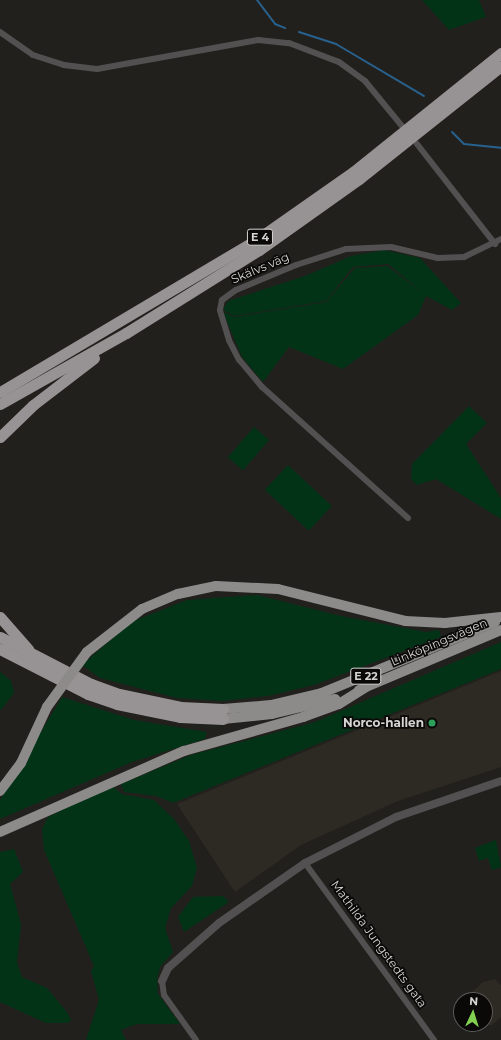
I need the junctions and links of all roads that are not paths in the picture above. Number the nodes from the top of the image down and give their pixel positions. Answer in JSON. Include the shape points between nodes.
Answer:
{"nodes":[{"id":1,"x":0,"y":32,"type":"edge"},
{"id":2,"x":501,"y":53,"type":"edge"},
{"id":3,"x":501,"y":66,"type":"edge"},
{"id":4,"x":402,"y":126,"type":"dead end"},
{"id":5,"x":417,"y":144,"type":"dead end"},
{"id":6,"x":501,"y":239,"type":"edge"},
{"id":7,"x":495,"y":244,"type":"junction"},
{"id":8,"x":126,"y":333,"type":"junction"},
{"id":9,"x":0,"y":392,"type":"edge"},
{"id":10,"x":0,"y":404,"type":"edge"},
{"id":11,"x":0,"y":438,"type":"edge"},
{"id":12,"x":408,"y":518,"type":"dead end"},
{"id":13,"x":0,"y":617,"type":"edge"},
{"id":14,"x":501,"y":618,"type":"edge"},
{"id":15,"x":501,"y":630,"type":"edge"},
{"id":16,"x":0,"y":637,"type":"edge"},
{"id":17,"x":0,"y":649,"type":"edge"},
{"id":18,"x":35,"y":657,"type":"junction"},
{"id":19,"x":365,"y":688,"type":"junction"},
{"id":20,"x":223,"y":714,"type":"junction"},
{"id":21,"x":501,"y":781,"type":"edge"},
{"id":22,"x":0,"y":792,"type":"edge"},
{"id":23,"x":0,"y":832,"type":"edge"},
{"id":24,"x":305,"y":862,"type":"junction"},
{"id":25,"x":162,"y":981,"type":"joint"},
{"id":26,"x":196,"y":1040,"type":"edge"},
{"id":27,"x":434,"y":1040,"type":"edge"}],
"edges":[{"from":1,"to":4,"type":"street","via":[[33,55],[64,65],[97,69],[258,40],[289,43],[316,51],[346,67],[365,81]]},
{"from":2,"to":9,"type":"highway","number":"E 4","via":[[353,172],[253,242]]},
{"from":3,"to":8,"type":"highway","number":"E 4","via":[[323,206],[214,280]]},
{"from":5,"to":7,"type":"street"},
{"from":6,"to":7,"type":"street","name":"Skälvs väg"},
{"from":7,"to":12,"type":"street","name":"Skälvs väg","via":[[464,257],[438,258],[390,247],[346,249],[296,265],[236,290],[222,300],[220,310],[229,340],[239,360],[262,387]]},
{"from":8,"to":10,"type":"highway","number":"E 4"},
{"from":8,"to":11,"type":"highway","via":[[33,405]]},
{"from":13,"to":18,"type":"highway"},
{"from":14,"to":20,"type":"highway","number":"E 22","via":[[322,692]]},
{"from":14,"to":22,"type":"highway","bridge":true,"via":[[445,623],[405,621],[278,589],[216,586],[178,594],[142,609],[87,652],[47,708],[21,763]]},
{"from":15,"to":19,"type":"highway","name":"Linköpingsvägen","number":"E 22"},
{"from":16,"to":18,"type":"highway"},
{"from":17,"to":20,"type":"highway","number":"E 22","via":[[88,694],[117,704],[180,717]]},
{"from":18,"to":20,"type":"highway","number":"E 22","via":[[119,694]]},
{"from":19,"to":20,"type":"highway","number":"E 22","via":[[299,709]]},
{"from":19,"to":23,"type":"highway","via":[[310,715],[184,750]]},
{"from":21,"to":24,"type":"street","via":[[389,820]]},
{"from":24,"to":25,"type":"street","via":[[219,923],[168,968]]},
{"from":24,"to":27,"type":"street","name":"Mathilda Jungstedts gata"},
{"from":25,"to":26,"type":"street","via":[[164,995]]}]}
